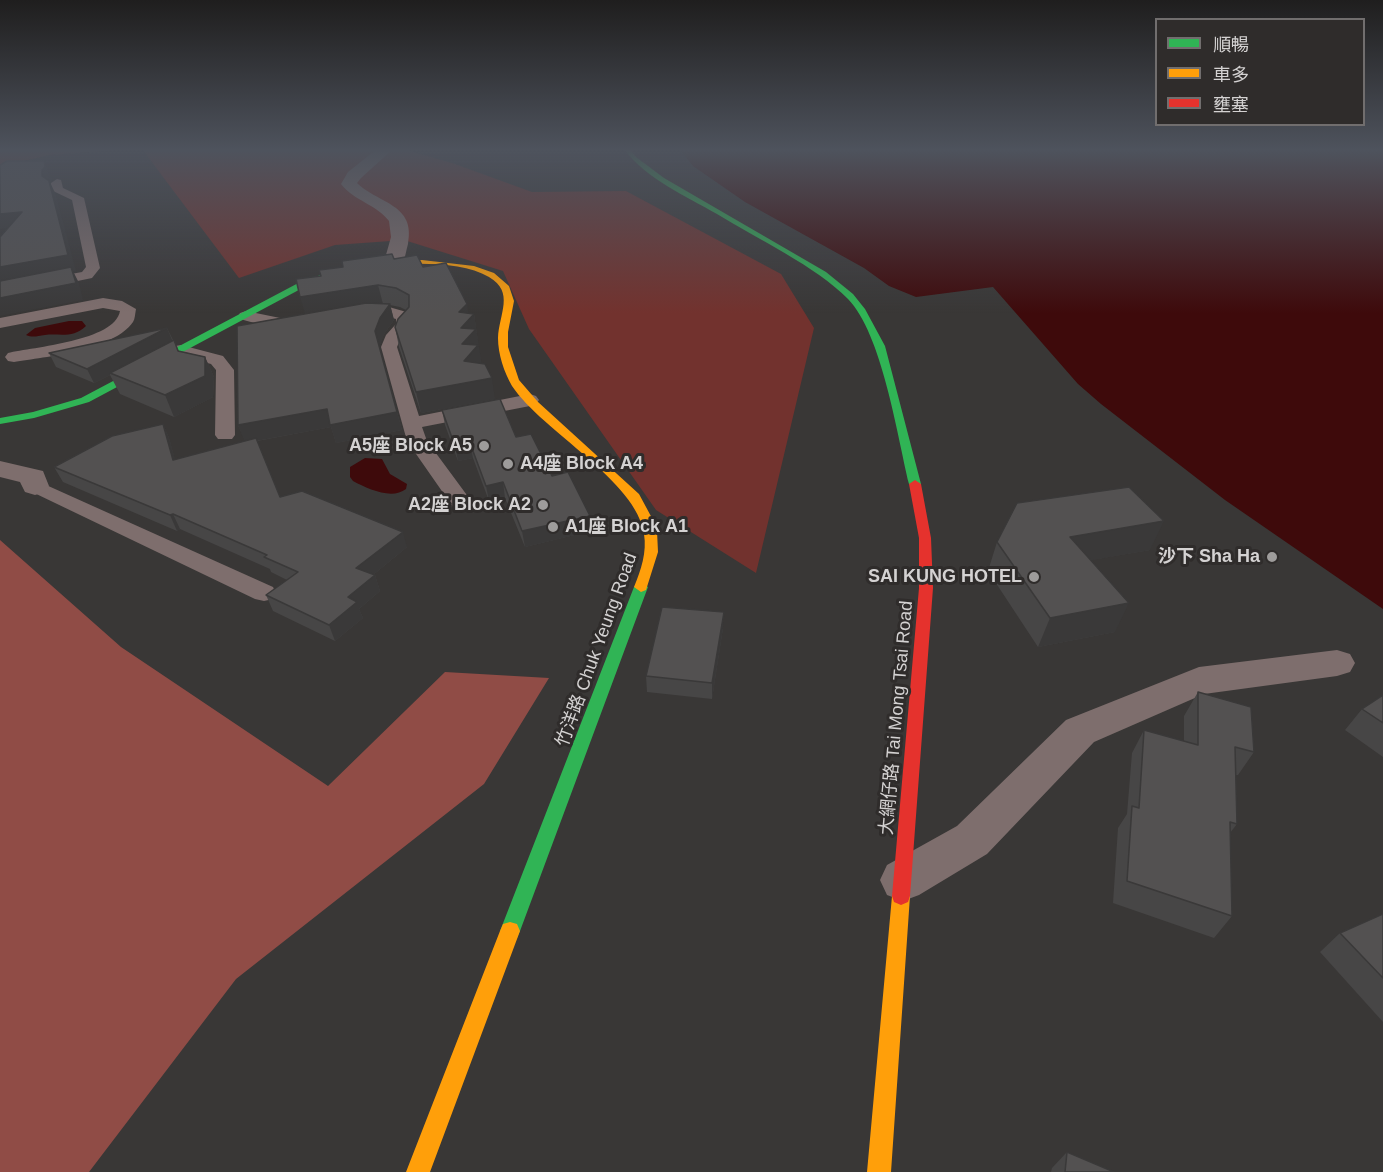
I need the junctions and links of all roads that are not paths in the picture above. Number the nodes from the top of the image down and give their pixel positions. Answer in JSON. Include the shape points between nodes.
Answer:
{"nodes":[{"id":1,"x":79,"y":204,"type":"edge"},
{"id":2,"x":377,"y":204,"type":"edge"},
{"id":3,"x":704,"y":204,"type":"edge"},
{"id":4,"x":394,"y":262,"type":"junction"},
{"id":5,"x":0,"y":292,"type":"edge"},
{"id":6,"x":246,"y":316,"type":"junction"},
{"id":7,"x":342,"y":318,"type":"edge"},
{"id":8,"x":320,"y":322,"type":"edge"},
{"id":9,"x":0,"y":323,"type":"edge"},
{"id":10,"x":182,"y":350,"type":"junction"},
{"id":11,"x":14,"y":357,"type":"dead end"},
{"id":12,"x":530,"y":400,"type":"junction"},
{"id":13,"x":0,"y":421,"type":"edge"},
{"id":14,"x":412,"y":423,"type":"junction"},
{"id":15,"x":225,"y":435,"type":"dead end"},
{"id":16,"x":0,"y":469,"type":"edge"},
{"id":17,"x":35,"y":486,"type":"joint"},
{"id":18,"x":461,"y":502,"type":"dead end"},
{"id":19,"x":264,"y":593,"type":"edge"},
{"id":20,"x":1337,"y":663,"type":"dead end"},
{"id":21,"x":903,"y":880,"type":"junction"},
{"id":22,"x":418,"y":1172,"type":"edge"},
{"id":23,"x":879,"y":1172,"type":"edge"}],
"edges":[{"from":1,"to":5,"type":"lane","via":[[93,268],[87,274]]},
{"from":2,"to":4,"type":"street","via":[[393,212],[401,228]]},
{"from":3,"to":21,"type":"street","name":"大網仔路 Tai Mong Tsai Road","via":[[838,285],[861,309],[876,336],[914,479],[927,564]]},
{"from":4,"to":6,"type":"street","name":"竹洋路 Chuk Yeung Road","via":[[344,270],[307,282]]},
{"from":4,"to":12,"type":"street","name":"竹洋路 Chuk Yeung Road","via":[[423,261],[474,268],[505,286],[510,299],[504,351],[514,380]]},
{"from":6,"to":8,"type":"lane","via":[[285,324]]},
{"from":6,"to":10,"type":"street","name":"竹洋路 Chuk Yeung Road"},
{"from":7,"to":14,"type":"lane","via":[[382,310],[404,316],[404,325],[389,347]]},
{"from":9,"to":11,"type":"lane","via":[[103,303],[128,309],[130,317],[126,324],[104,337]]},
{"from":10,"to":13,"type":"street","name":"竹洋路 Chuk Yeung Road","via":[[85,400]]},
{"from":10,"to":15,"type":"lane","via":[[217,360],[225,370]]},
{"from":12,"to":14,"type":"lane"},
{"from":12,"to":22,"type":"street","name":"竹洋路 Chuk Yeung Road","via":[[635,497],[645,510],[653,544],[650,564]]},
{"from":14,"to":18,"type":"lane","via":[[417,441]]},
{"from":16,"to":17,"type":"street","via":[[33,477]]},
{"from":17,"to":19,"type":"lane"},
{"from":20,"to":21,"type":"street","via":[[1199,681],[1080,731],[972,840]]},
{"from":21,"to":23,"type":"street","name":"大網仔路 Tai Mong Tsai Road"}]}
